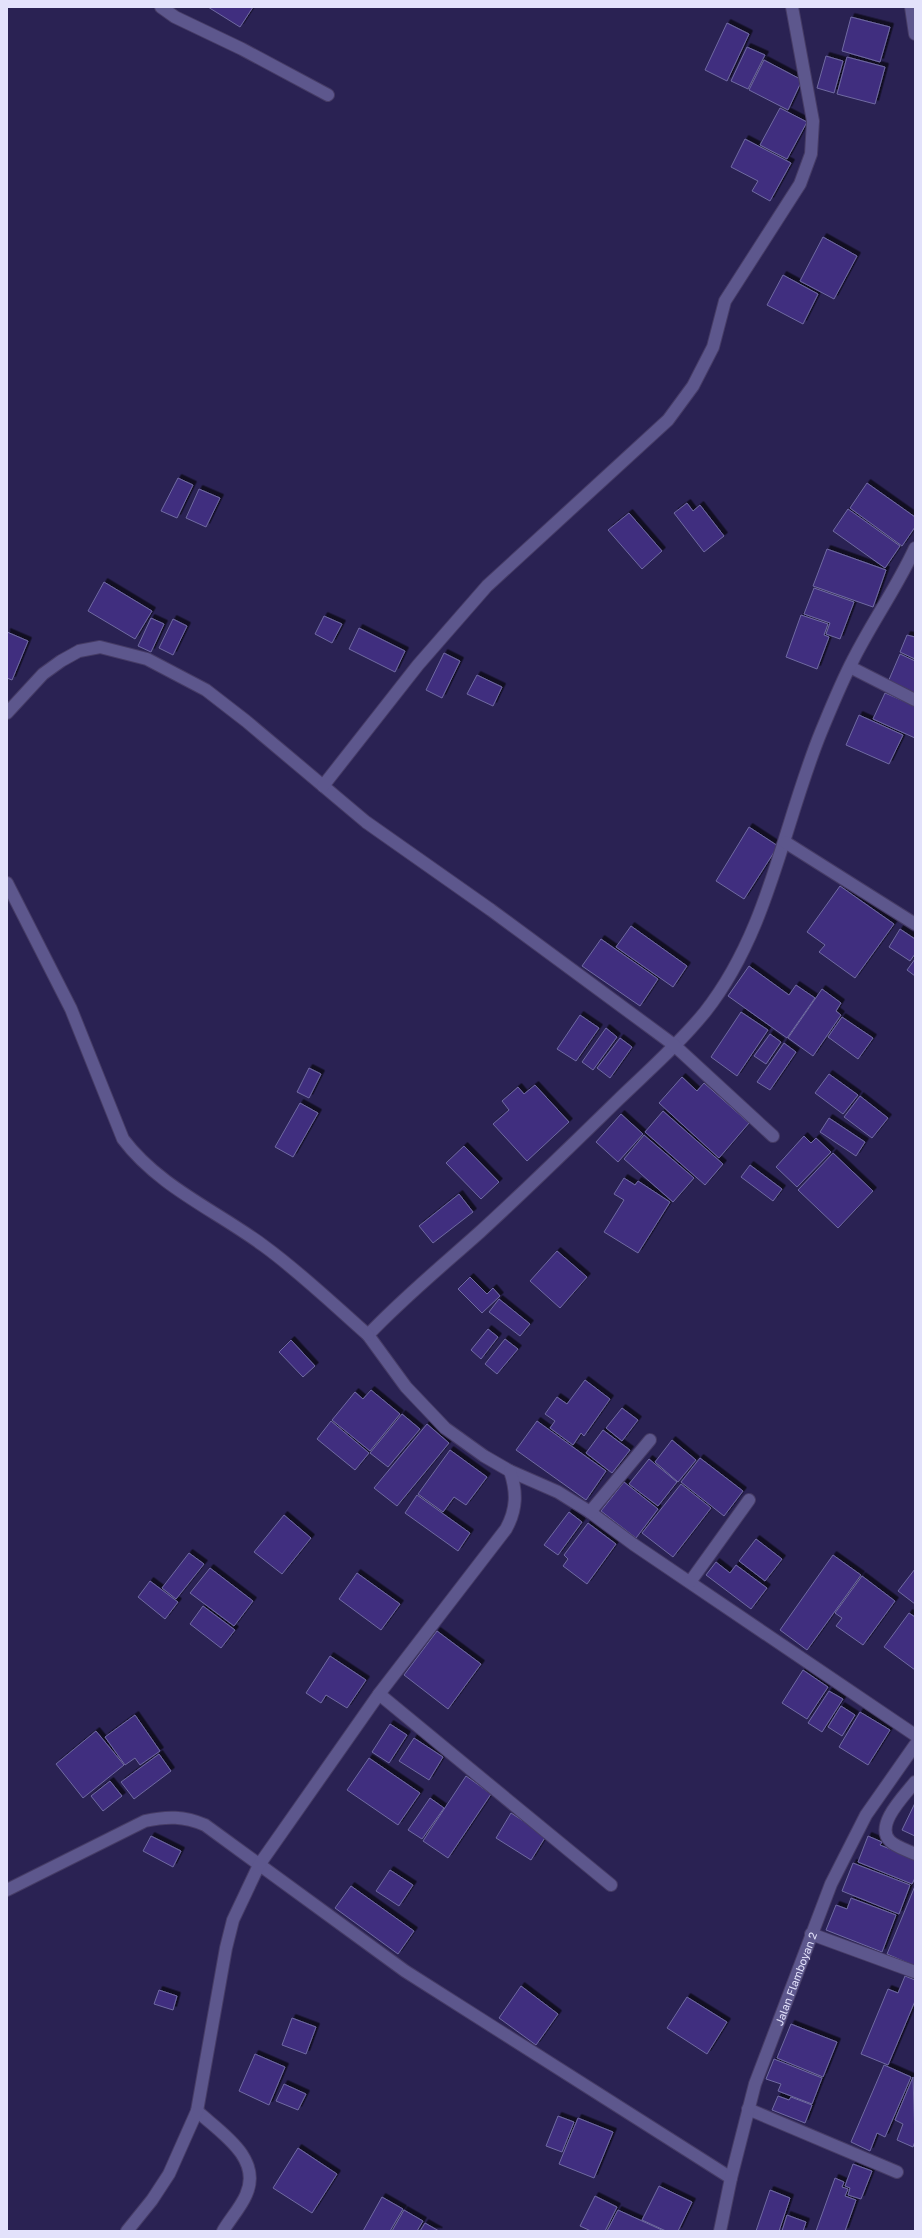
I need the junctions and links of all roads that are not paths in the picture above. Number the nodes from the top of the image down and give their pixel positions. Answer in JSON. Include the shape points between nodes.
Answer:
{"nodes":[{"id":1,"x":161,"y":7,"type":"edge"},
{"id":2,"x":792,"y":7,"type":"edge"},
{"id":3,"x":913,"y":14,"type":"edge"},
{"id":4,"x":915,"y":34,"type":"edge"},
{"id":5,"x":328,"y":95,"type":"dead end"},
{"id":6,"x":915,"y":548,"type":"edge"},
{"id":7,"x":850,"y":667,"type":"junction"},
{"id":8,"x":915,"y":700,"type":"edge"},
{"id":9,"x":7,"y":713,"type":"edge"},
{"id":10,"x":323,"y":786,"type":"junction"},
{"id":11,"x":785,"y":842,"type":"junction"},
{"id":12,"x":7,"y":883,"type":"edge"},
{"id":13,"x":915,"y":924,"type":"edge"},
{"id":14,"x":674,"y":1045,"type":"junction"},
{"id":15,"x":773,"y":1136,"type":"dead end"},
{"id":16,"x":368,"y":1335,"type":"junction"},
{"id":17,"x":650,"y":1440,"type":"dead end"},
{"id":18,"x":510,"y":1471,"type":"junction"},
{"id":19,"x":749,"y":1500,"type":"dead end"},
{"id":20,"x":590,"y":1512,"type":"junction"},
{"id":21,"x":690,"y":1582,"type":"junction"},
{"id":22,"x":380,"y":1694,"type":"junction"},
{"id":23,"x":915,"y":1735,"type":"edge"},
{"id":24,"x":915,"y":1745,"type":"edge"},
{"id":25,"x":915,"y":1782,"type":"edge"},
{"id":26,"x":915,"y":1854,"type":"edge"},
{"id":27,"x":259,"y":1865,"type":"junction"},
{"id":28,"x":611,"y":1885,"type":"dead end"},
{"id":29,"x":7,"y":1890,"type":"edge"},
{"id":30,"x":811,"y":1934,"type":"junction"},
{"id":31,"x":915,"y":1972,"type":"edge"},
{"id":32,"x":748,"y":2109,"type":"junction"},
{"id":33,"x":197,"y":2111,"type":"junction"},
{"id":34,"x":898,"y":2172,"type":"dead end"},
{"id":35,"x":731,"y":2178,"type":"junction"},
{"id":36,"x":127,"y":2231,"type":"edge"},
{"id":37,"x":223,"y":2231,"type":"edge"},
{"id":38,"x":720,"y":2231,"type":"edge"}],
"edges":[{"from":1,"to":5,"type":"street","via":[[175,17]]},
{"from":2,"to":10,"type":"street","via":[[814,121],[811,154],[800,184],[725,301],[713,347],[693,386],[668,420],[487,586],[418,665]]},
{"from":3,"to":4,"type":"street"},
{"from":6,"to":7,"type":"street"},
{"from":7,"to":8,"type":"street"},
{"from":7,"to":11,"type":"street","via":[[804,776]]},
{"from":9,"to":10,"type":"street","via":[[43,674],[61,661],[79,651],[100,647],[147,659],[206,690]]},
{"from":10,"to":14,"type":"street","via":[[366,822]]},
{"from":11,"to":13,"type":"street"},
{"from":11,"to":14,"type":"street","via":[[739,962],[705,1012]]},
{"from":12,"to":16,"type":"street","via":[[71,1009],[123,1139],[149,1168],[264,1246]]},
{"from":14,"to":15,"type":"street"},
{"from":14,"to":16,"type":"street","via":[[481,1231]]},
{"from":16,"to":18,"type":"street","via":[[406,1387],[445,1428]]},
{"from":17,"to":20,"type":"street"},
{"from":18,"to":20,"type":"street","via":[[558,1492]]},
{"from":18,"to":22,"type":"street","via":[[516,1487],[516,1502],[506,1529]]},
{"from":19,"to":21,"type":"street"},
{"from":20,"to":21,"type":"street"},
{"from":21,"to":23,"type":"street"},
{"from":22,"to":27,"type":"street"},
{"from":22,"to":28,"type":"street"},
{"from":24,"to":30,"type":"street","name":"Jalan Flamboyan 2","via":[[866,1815],[831,1884]]},
{"from":25,"to":26,"type":"street","via":[[886,1820],[885,1829],[890,1841]]},
{"from":27,"to":29,"type":"street","via":[[204,1825],[189,1818],[165,1816],[145,1821]]},
{"from":27,"to":33,"type":"street","via":[[233,1920]]},
{"from":27,"to":35,"type":"street","via":[[405,1971]]},
{"from":30,"to":31,"type":"street"},
{"from":30,"to":32,"type":"street","name":"Jalan Flamboyan 2","via":[[769,2043]]},
{"from":32,"to":34,"type":"street"},
{"from":32,"to":35,"type":"street","name":"Jalan Flamboyan 2"},
{"from":33,"to":36,"type":"street","via":[[169,2174]]},
{"from":33,"to":37,"type":"street","via":[[241,2151],[248,2163],[250,2180],[246,2194]]},
{"from":35,"to":38,"type":"street","name":"Jalan Flamboyan 2"}]}
